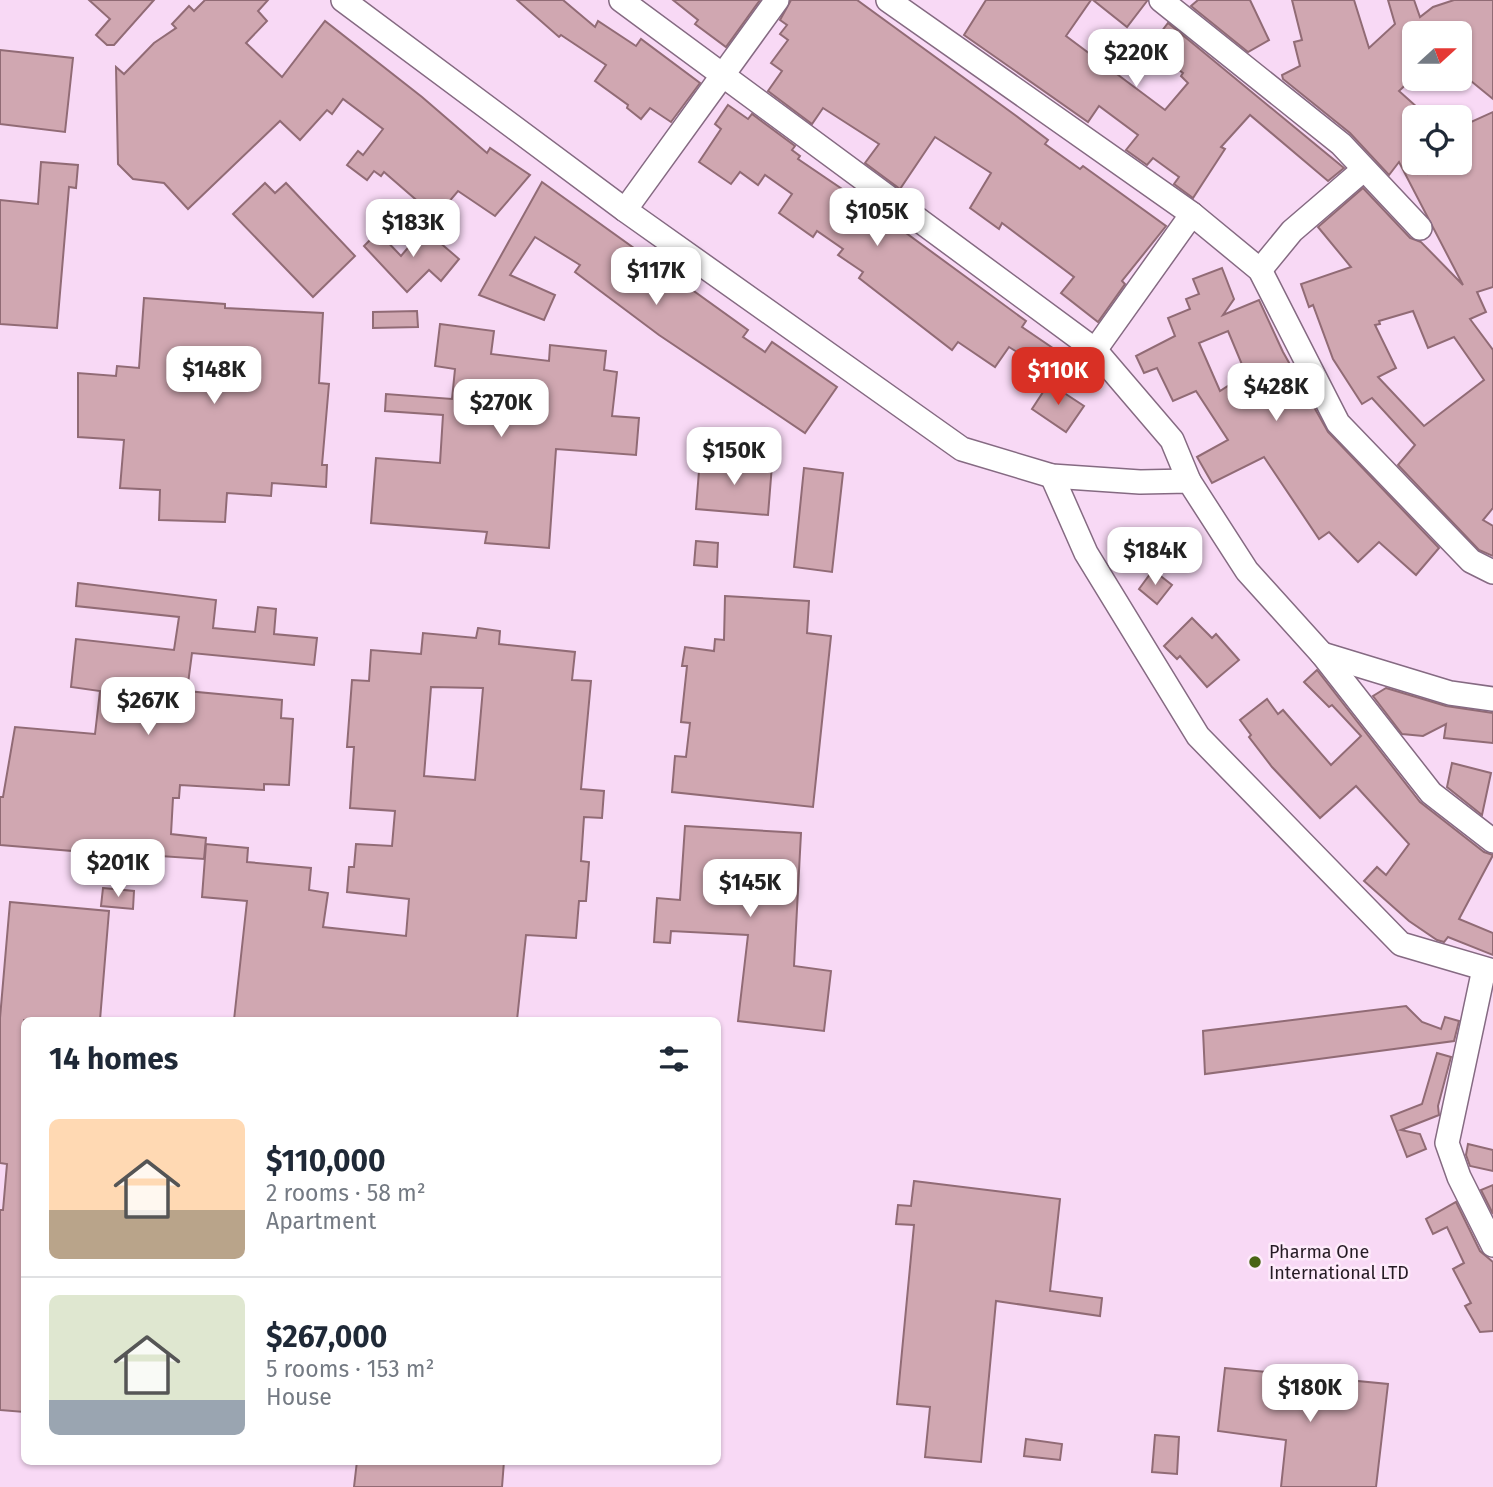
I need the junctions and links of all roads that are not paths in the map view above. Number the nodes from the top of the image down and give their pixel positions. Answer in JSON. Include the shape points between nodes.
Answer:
{"nodes":[{"id":1,"x":343,"y":0,"type":"edge"},
{"id":2,"x":621,"y":0,"type":"edge"},
{"id":3,"x":777,"y":0,"type":"edge"},
{"id":4,"x":888,"y":0,"type":"edge"},
{"id":5,"x":1161,"y":0,"type":"edge"},
{"id":6,"x":723,"y":73,"type":"junction"},
{"id":7,"x":1363,"y":170,"type":"junction"},
{"id":8,"x":625,"y":210,"type":"junction"},
{"id":9,"x":1192,"y":215,"type":"junction"},
{"id":10,"x":1420,"y":228,"type":"dead end"},
{"id":11,"x":1260,"y":270,"type":"junction"},
{"id":12,"x":1095,"y":350,"type":"junction"},
{"id":13,"x":1052,"y":476,"type":"junction"},
{"id":14,"x":1189,"y":481,"type":"junction"},
{"id":15,"x":1493,"y":572,"type":"edge"},
{"id":16,"x":1322,"y":653,"type":"junction"},
{"id":17,"x":1493,"y":698,"type":"edge"},
{"id":18,"x":1493,"y":841,"type":"edge"},
{"id":19,"x":1488,"y":970,"type":"edge"},
{"id":20,"x":1493,"y":1245,"type":"edge"}],
"edges":[{"from":1,"to":8,"type":"street"},
{"from":2,"to":6,"type":"street"},
{"from":3,"to":6,"type":"street"},
{"from":4,"to":9,"type":"street"},
{"from":5,"to":7,"type":"street","via":[[1341,144]]},
{"from":6,"to":8,"type":"street"},
{"from":6,"to":12,"type":"street"},
{"from":7,"to":10,"type":"street"},
{"from":7,"to":11,"type":"street","via":[[1292,231]]},
{"from":8,"to":13,"type":"street","via":[[962,449]]},
{"from":9,"to":11,"type":"street"},
{"from":9,"to":12,"type":"street"},
{"from":11,"to":15,"type":"street","via":[[1338,423],[1471,561]]},
{"from":12,"to":14,"type":"street","via":[[1172,440]]},
{"from":13,"to":14,"type":"street"},
{"from":13,"to":19,"type":"street","via":[[1086,553],[1198,736],[1401,944]]},
{"from":14,"to":16,"type":"street","via":[[1247,571]]},
{"from":16,"to":17,"type":"street","via":[[1450,693]]},
{"from":16,"to":18,"type":"street","via":[[1431,793]]},
{"from":19,"to":20,"type":"street","via":[[1447,1143]]}]}
